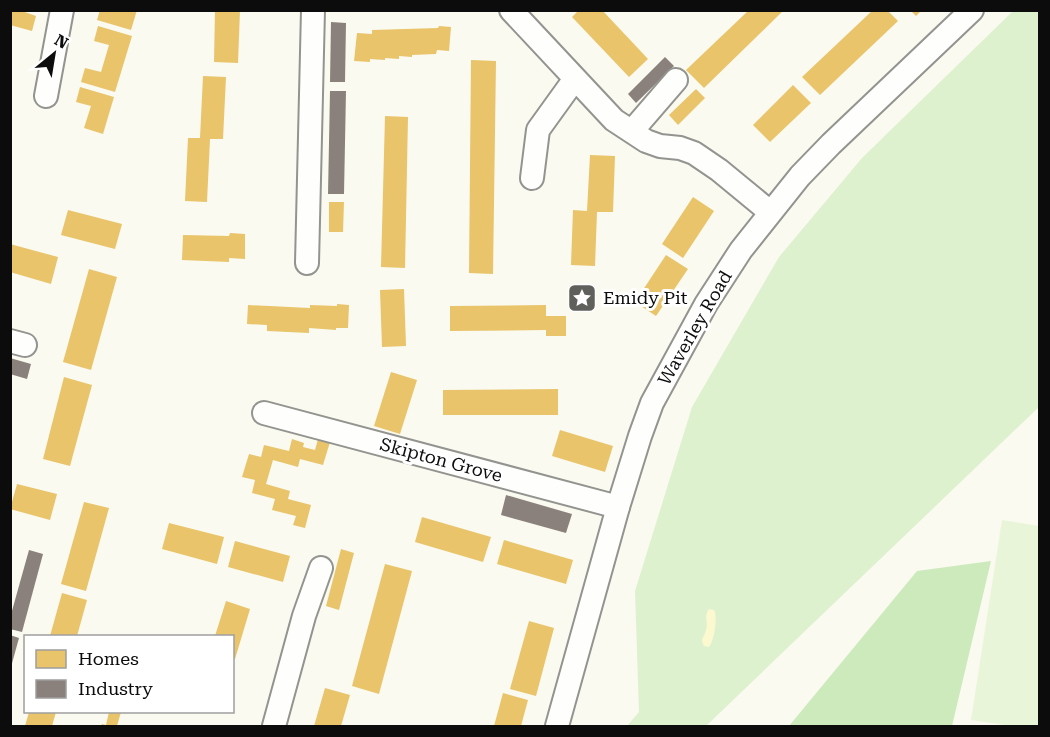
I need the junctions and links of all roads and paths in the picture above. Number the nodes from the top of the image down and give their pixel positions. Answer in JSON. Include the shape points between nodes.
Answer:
{"nodes":[{"id":1,"x":62,"y":10,"type":"edge"},
{"id":2,"x":313,"y":10,"type":"edge"},
{"id":3,"x":511,"y":10,"type":"edge"},
{"id":4,"x":972,"y":10,"type":"edge"},
{"id":5,"x":574,"y":80,"type":"junction"},
{"id":6,"x":676,"y":80,"type":"dead end"},
{"id":7,"x":46,"y":96,"type":"dead end"},
{"id":8,"x":632,"y":132,"type":"junction"},
{"id":9,"x":532,"y":178,"type":"dead end"},
{"id":10,"x":770,"y":212,"type":"junction"},
{"id":11,"x":308,"y":263,"type":"dead end"},
{"id":12,"x":264,"y":413,"type":"dead end"},
{"id":13,"x":618,"y":507,"type":"junction"},
{"id":14,"x":321,"y":568,"type":"dead end"},
{"id":15,"x":274,"y":726,"type":"edge"},
{"id":16,"x":557,"y":726,"type":"edge"}],
"edges":[{"from":1,"to":7,"type":"street"},
{"from":2,"to":11,"type":"street"},
{"from":3,"to":5,"type":"street"},
{"from":4,"to":10,"type":"street","name":"Waverley Road","via":[[831,144]]},
{"from":5,"to":8,"type":"street","via":[[614,120]]},
{"from":5,"to":9,"type":"street","via":[[538,130]]},
{"from":6,"to":8,"type":"street"},
{"from":8,"to":10,"type":"street","via":[[660,146],[690,150]]},
{"from":10,"to":13,"type":"street","name":"Waverley Road","via":[[706,304],[652,403]]},
{"from":12,"to":13,"type":"street","name":"Skipton Grove"},
{"from":13,"to":16,"type":"street","name":"Waverley Road"},
{"from":14,"to":15,"type":"street"}]}
